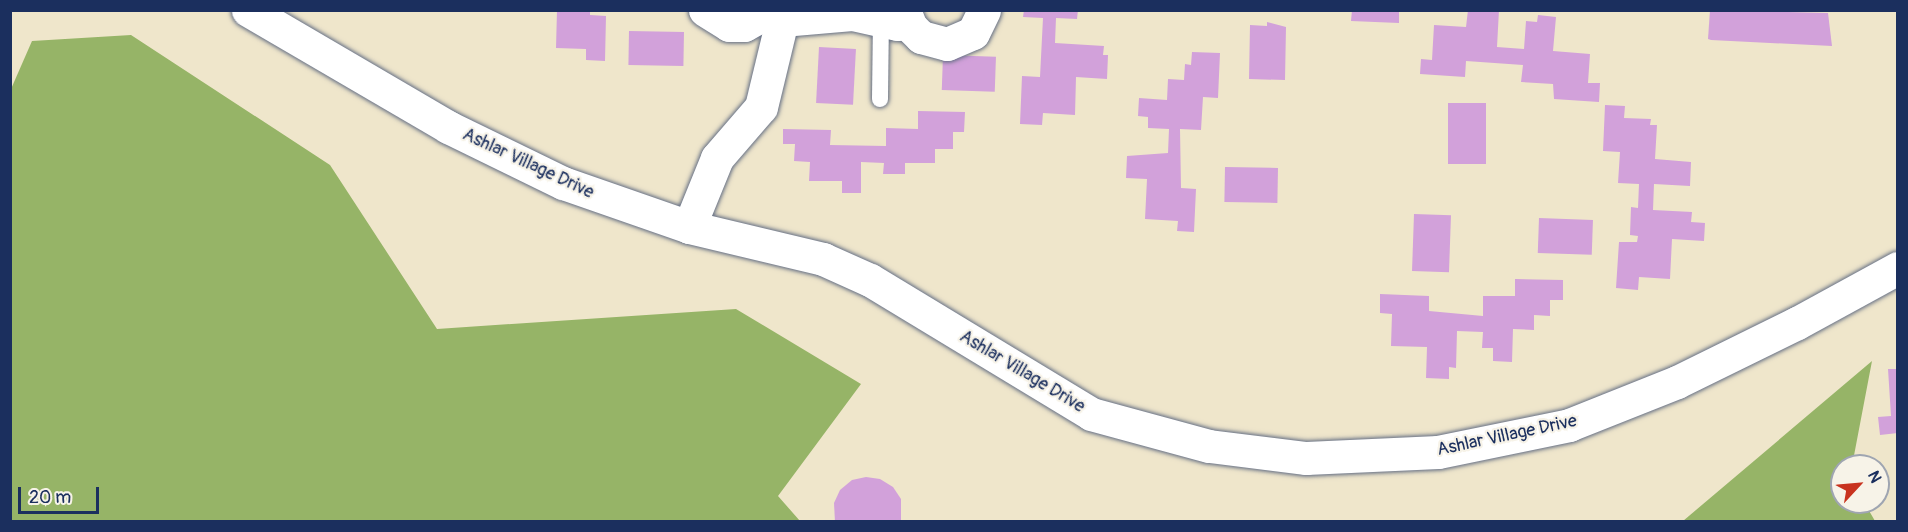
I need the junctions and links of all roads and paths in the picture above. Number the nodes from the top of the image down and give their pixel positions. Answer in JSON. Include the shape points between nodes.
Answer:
{"nodes":[{"id":1,"x":248,"y":10,"type":"edge"},
{"id":2,"x":705,"y":10,"type":"edge"},
{"id":3,"x":984,"y":10,"type":"edge"},
{"id":4,"x":773,"y":15,"type":"edge"},
{"id":5,"x":898,"y":17,"type":"edge"},
{"id":6,"x":880,"y":99,"type":"dead end"},
{"id":7,"x":689,"y":227,"type":"junction"},
{"id":8,"x":1898,"y":268,"type":"edge"}],
"edges":[{"from":1,"to":7,"type":"street","name":"Ashlar Village Drive","via":[[448,127],[562,183]]},
{"from":2,"to":4,"type":"street","via":[[729,24],[744,25]]},
{"from":3,"to":5,"type":"street","via":[[973,33],[947,44],[921,37]]},
{"from":4,"to":5,"type":"street"},
{"from":4,"to":7,"type":"street","via":[[761,107],[717,158]]},
{"from":5,"to":6,"type":"lane"},
{"from":7,"to":8,"type":"street","name":"Ashlar Village Drive","via":[[823,259],[870,280],[1090,414],[1209,446],[1306,458],[1438,452],[1569,425],[1687,377]]}]}
